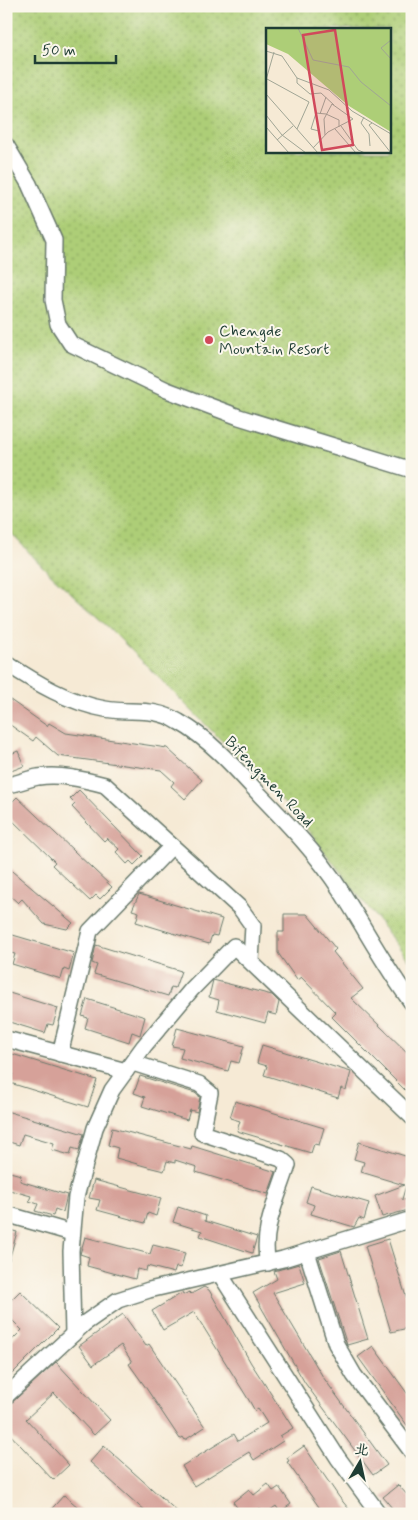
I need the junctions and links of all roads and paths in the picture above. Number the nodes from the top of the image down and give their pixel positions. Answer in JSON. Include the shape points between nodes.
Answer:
{"nodes":[{"id":1,"x":6,"y":145,"type":"edge"},
{"id":2,"x":412,"y":470,"type":"edge"},
{"id":3,"x":6,"y":663,"type":"edge"},
{"id":4,"x":6,"y":785,"type":"edge"},
{"id":5,"x":172,"y":846,"type":"junction"},
{"id":6,"x":251,"y":961,"type":"junction"},
{"id":7,"x":412,"y":1003,"type":"edge"},
{"id":8,"x":6,"y":1039,"type":"edge"},
{"id":9,"x":60,"y":1054,"type":"junction"},
{"id":10,"x":130,"y":1067,"type":"junction"},
{"id":11,"x":412,"y":1117,"type":"edge"},
{"id":12,"x":6,"y":1214,"type":"edge"},
{"id":13,"x":412,"y":1219,"type":"edge"},
{"id":14,"x":72,"y":1233,"type":"junction"},
{"id":15,"x":307,"y":1252,"type":"junction"},
{"id":16,"x":268,"y":1263,"type":"junction"},
{"id":17,"x":220,"y":1274,"type":"junction"},
{"id":18,"x":73,"y":1334,"type":"junction"},
{"id":19,"x":6,"y":1396,"type":"edge"},
{"id":20,"x":412,"y":1452,"type":"edge"},
{"id":21,"x":379,"y":1514,"type":"edge"}],
"edges":[{"from":1,"to":2,"type":"street","via":[[30,184],[54,240],[53,300],[58,324],[71,344],[167,390],[239,417]]},
{"from":3,"to":7,"type":"street","name":"Bifengmen Road","via":[[65,697],[106,710],[158,713],[179,722],[224,757],[298,836],[340,889],[393,978]]},
{"from":4,"to":5,"type":"street","via":[[36,777],[60,776],[105,785]]},
{"from":5,"to":6,"type":"street","via":[[240,908],[253,926]]},
{"from":5,"to":9,"type":"street","via":[[90,931]]},
{"from":6,"to":10,"type":"street","via":[[234,946],[192,989]]},
{"from":6,"to":11,"type":"street"},
{"from":8,"to":9,"type":"street"},
{"from":9,"to":10,"type":"street"},
{"from":10,"to":14,"type":"street","via":[[112,1090],[95,1128],[76,1197]]},
{"from":10,"to":16,"type":"street","via":[[199,1084],[210,1093],[202,1133],[281,1159],[288,1165],[266,1235],[264,1249]]},
{"from":12,"to":14,"type":"street"},
{"from":13,"to":15,"type":"street"},
{"from":14,"to":18,"type":"street"},
{"from":15,"to":16,"type":"street"},
{"from":15,"to":20,"type":"street","via":[[336,1344],[354,1375]]},
{"from":16,"to":17,"type":"street"},
{"from":17,"to":18,"type":"street","via":[[118,1300]]},
{"from":17,"to":21,"type":"street","via":[[338,1458]]},
{"from":18,"to":19,"type":"street"}]}
